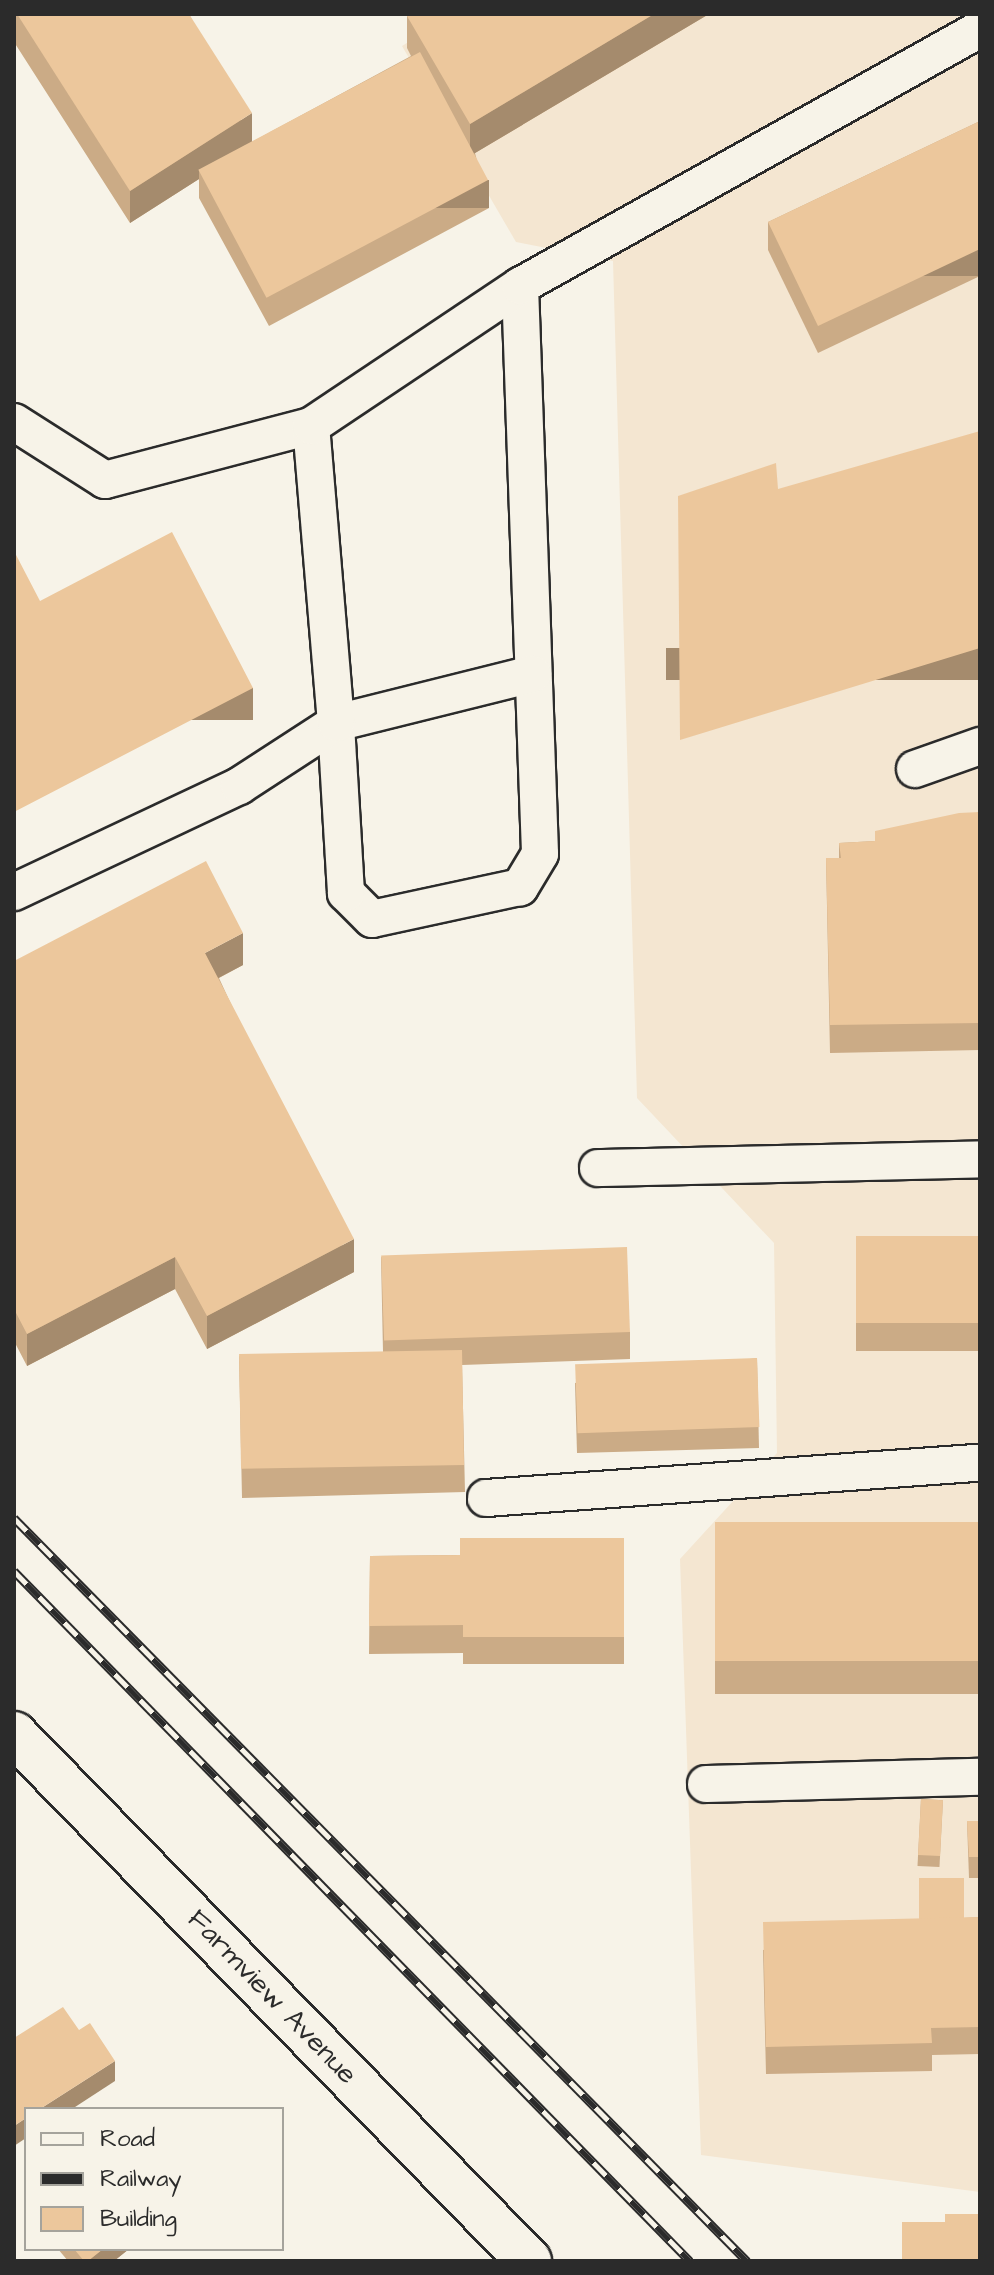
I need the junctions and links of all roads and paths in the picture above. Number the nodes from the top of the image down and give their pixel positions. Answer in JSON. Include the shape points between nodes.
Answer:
{"nodes":[{"id":1,"x":980,"y":29,"type":"edge"},
{"id":2,"x":520,"y":286,"type":"junction"},
{"id":3,"x":14,"y":422,"type":"edge"},
{"id":4,"x":311,"y":426,"type":"junction"},
{"id":5,"x":533,"y":674,"type":"junction"},
{"id":6,"x":336,"y":723,"type":"junction"},
{"id":7,"x":980,"y":746,"type":"edge"},
{"id":8,"x":915,"y":769,"type":"dead end"},
{"id":9,"x":14,"y":892,"type":"edge"},
{"id":10,"x":980,"y":1159,"type":"edge"},
{"id":11,"x":598,"y":1168,"type":"dead end"},
{"id":12,"x":980,"y":1463,"type":"edge"},
{"id":13,"x":486,"y":1498,"type":"dead end"},
{"id":14,"x":14,"y":1734,"type":"edge"},
{"id":15,"x":980,"y":1777,"type":"edge"},
{"id":16,"x":706,"y":1784,"type":"dead end"},
{"id":17,"x":529,"y":2261,"type":"edge"}],
"edges":[{"from":1,"to":2,"type":"lane"},
{"from":2,"to":4,"type":"lane"},
{"from":2,"to":5,"type":"lane"},
{"from":3,"to":4,"type":"lane","via":[[105,480]]},
{"from":4,"to":6,"type":"lane"},
{"from":5,"to":6,"type":"lane"},
{"from":5,"to":6,"type":"lane","via":[[540,854],[520,887],[372,919],[346,893]]},
{"from":6,"to":9,"type":"lane","via":[[239,786]]},
{"from":7,"to":8,"type":"lane"},
{"from":10,"to":11,"type":"lane"},
{"from":12,"to":13,"type":"lane"},
{"from":14,"to":17,"type":"street","name":"Farmview Avenue"},
{"from":15,"to":16,"type":"lane"}]}
